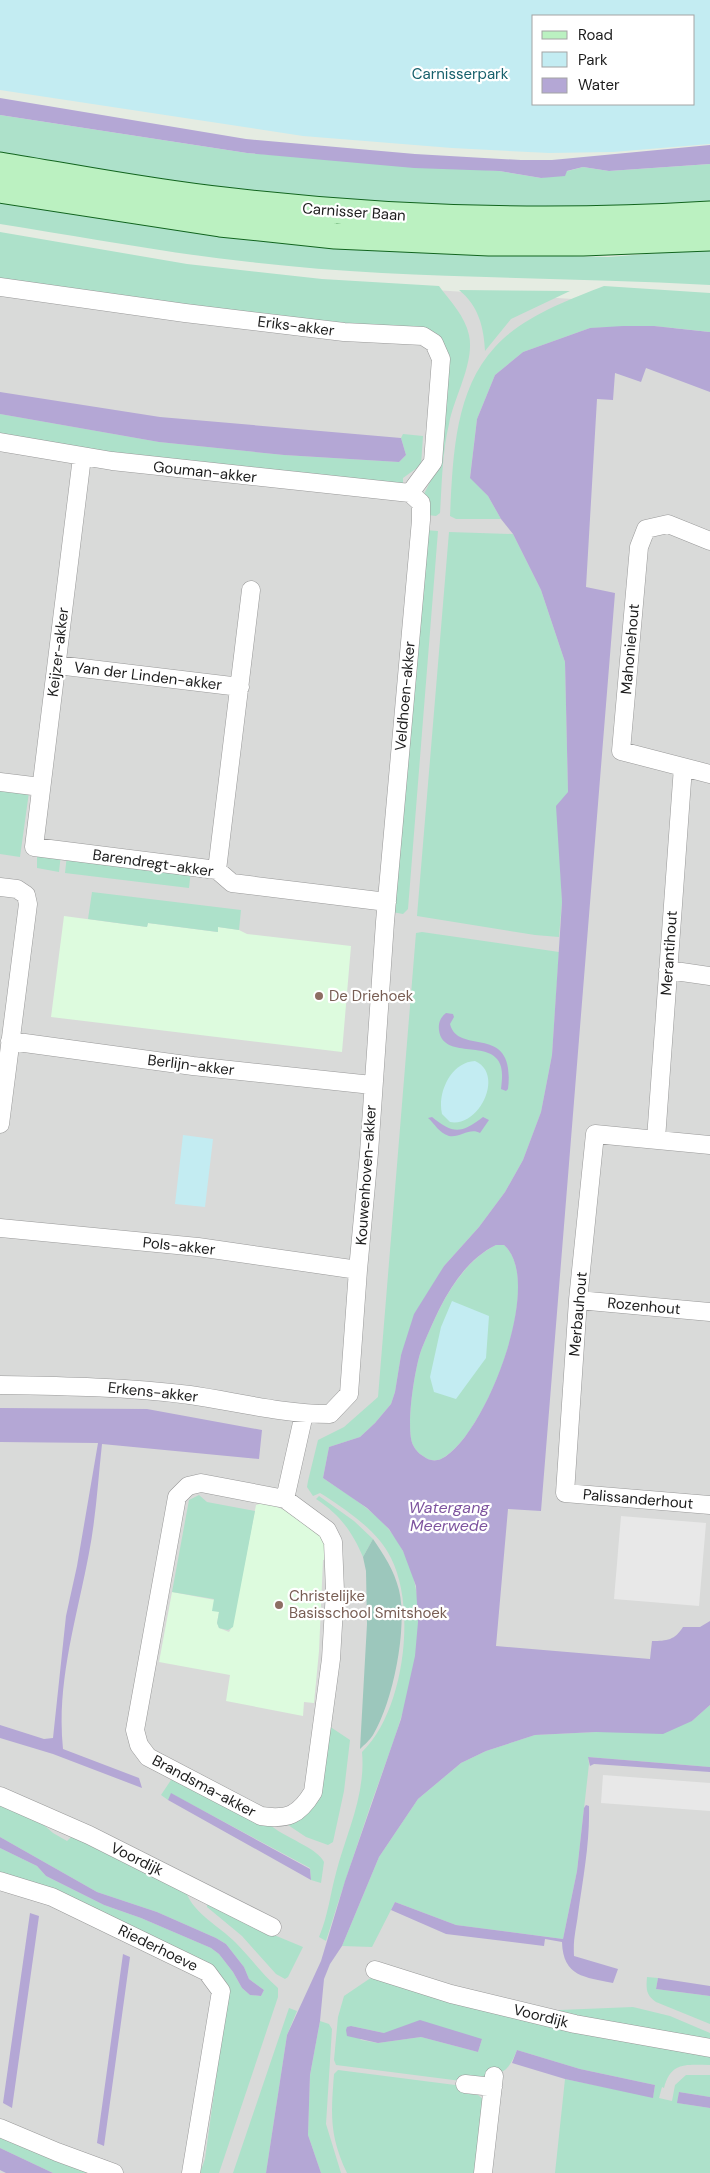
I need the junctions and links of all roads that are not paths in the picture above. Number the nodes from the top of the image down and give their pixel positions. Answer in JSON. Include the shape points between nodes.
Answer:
{"nodes":[{"id":1,"x":0,"y":165,"type":"edge"},
{"id":2,"x":0,"y":190,"type":"edge"},
{"id":3,"x":710,"y":214,"type":"edge"},
{"id":4,"x":710,"y":238,"type":"edge"},
{"id":5,"x":0,"y":287,"type":"edge"},
{"id":6,"x":0,"y":442,"type":"edge"},
{"id":7,"x":82,"y":457,"type":"junction"},
{"id":8,"x":410,"y":493,"type":"junction"},
{"id":9,"x":710,"y":541,"type":"edge"},
{"id":10,"x":252,"y":590,"type":"dead end"},
{"id":11,"x":57,"y":665,"type":"junction"},
{"id":12,"x":240,"y":688,"type":"junction"},
{"id":13,"x":683,"y":767,"type":"junction"},
{"id":14,"x":710,"y":774,"type":"edge"},
{"id":15,"x":0,"y":782,"type":"edge"},
{"id":16,"x":41,"y":787,"type":"junction"},
{"id":17,"x":34,"y":847,"type":"joint"},
{"id":18,"x":217,"y":870,"type":"junction"},
{"id":19,"x":0,"y":887,"type":"edge"},
{"id":20,"x":387,"y":902,"type":"junction"},
{"id":21,"x":668,"y":970,"type":"junction"},
{"id":22,"x":710,"y":976,"type":"edge"},
{"id":23,"x":10,"y":1041,"type":"junction"},
{"id":24,"x":372,"y":1085,"type":"junction"},
{"id":25,"x":0,"y":1124,"type":"edge"},
{"id":26,"x":656,"y":1139,"type":"junction"},
{"id":27,"x":710,"y":1145,"type":"edge"},
{"id":28,"x":0,"y":1228,"type":"edge"},
{"id":29,"x":358,"y":1270,"type":"junction"},
{"id":30,"x":578,"y":1300,"type":"junction"},
{"id":31,"x":710,"y":1312,"type":"edge"},
{"id":32,"x":0,"y":1385,"type":"edge"},
{"id":33,"x":304,"y":1414,"type":"junction"},
{"id":34,"x":565,"y":1493,"type":"joint"},
{"id":35,"x":285,"y":1499,"type":"junction"},
{"id":36,"x":710,"y":1505,"type":"edge"},
{"id":37,"x":0,"y":1796,"type":"edge"},
{"id":38,"x":0,"y":1881,"type":"edge"},
{"id":39,"x":272,"y":1927,"type":"dead end"},
{"id":40,"x":375,"y":1970,"type":"dead end"},
{"id":41,"x":710,"y":2048,"type":"edge"},
{"id":42,"x":464,"y":2084,"type":"dead end"},
{"id":43,"x":0,"y":2128,"type":"edge"},
{"id":44,"x":114,"y":2173,"type":"edge"},
{"id":45,"x":191,"y":2173,"type":"edge"},
{"id":46,"x":483,"y":2173,"type":"edge"}],
"edges":[{"from":1,"to":3,"type":"main road","name":"Carnisser Baan","via":[[222,200],[338,212],[489,220]]},
{"from":2,"to":4,"type":"main road","name":"Carnisser Baan","via":[[220,224],[335,236],[489,244],[583,244]]},
{"from":5,"to":8,"type":"street","name":"Eriks-akker","via":[[344,332],[423,336],[434,343],[440,359],[436,425],[432,462]]},
{"from":6,"to":7,"type":"street","name":"Gouman-akker"},
{"from":7,"to":8,"type":"street","name":"Gouman-akker"},
{"from":7,"to":11,"type":"street","name":"Keijzer-akker"},
{"from":8,"to":20,"type":"street","name":"Veldhoen-akker","via":[[421,504],[421,520]]},
{"from":9,"to":13,"type":"street","name":"Mahoniehout","via":[[668,524],[646,529],[639,547],[621,751]]},
{"from":10,"to":12,"type":"street","name":"Van der Linden-akker"},
{"from":11,"to":12,"type":"street","name":"Van der Linden-akker"},
{"from":11,"to":16,"type":"street","name":"Keijzer-akker"},
{"from":12,"to":18,"type":"street","name":"Van der Linden-akker"},
{"from":13,"to":14,"type":"street"},
{"from":13,"to":21,"type":"street","name":"Merantihout"},
{"from":15,"to":16,"type":"street"},
{"from":16,"to":17,"type":"street","name":"Keijzer-akker"},
{"from":17,"to":18,"type":"street","name":"Barendregt-akker"},
{"from":18,"to":20,"type":"street","name":"Barendregt-akker","via":[[232,883]]},
{"from":19,"to":23,"type":"street","via":[[17,889],[26,895],[28,904]]},
{"from":20,"to":24,"type":"street","name":"Kouwenhoven-akker"},
{"from":21,"to":22,"type":"street"},
{"from":21,"to":26,"type":"street","name":"Merantihout"},
{"from":23,"to":24,"type":"street","name":"Berlijn-akker","via":[[193,1066]]},
{"from":23,"to":25,"type":"street"},
{"from":24,"to":29,"type":"street","name":"Kouwenhoven-akker"},
{"from":26,"to":27,"type":"street"},
{"from":26,"to":30,"type":"street","name":"Merbauhout","via":[[595,1134]]},
{"from":28,"to":29,"type":"street","name":"Pols-akker","via":[[198,1246]]},
{"from":29,"to":33,"type":"street","name":"Kouwenhoven-akker","via":[[349,1394],[330,1414]]},
{"from":30,"to":31,"type":"street","name":"Rozenhout"},
{"from":30,"to":34,"type":"street","name":"Merbauhout"},
{"from":32,"to":33,"type":"street","name":"Erkens-akker","via":[[115,1387]]},
{"from":33,"to":35,"type":"street"},
{"from":34,"to":36,"type":"street","name":"Palissanderhout"},
{"from":35,"to":35,"type":"street","name":"Brandsma-akker","via":[[202,1483],[188,1486],[177,1497],[135,1730],[139,1745],[148,1757],[261,1816],[275,1818],[289,1816],[303,1808],[313,1792],[331,1659],[335,1591],[333,1542],[326,1530]]},
{"from":37,"to":39,"type":"street","name":"Voordijk","via":[[89,1835]]},
{"from":38,"to":45,"type":"street","name":"Riederhoeve","via":[[52,1897],[208,1972],[221,1990]]},
{"from":40,"to":41,"type":"street","name":"Voordijk","via":[[451,1994],[575,2024]]},
{"from":42,"to":46,"type":"street","via":[[494,2081]]},
{"from":43,"to":44,"type":"street"}]}
